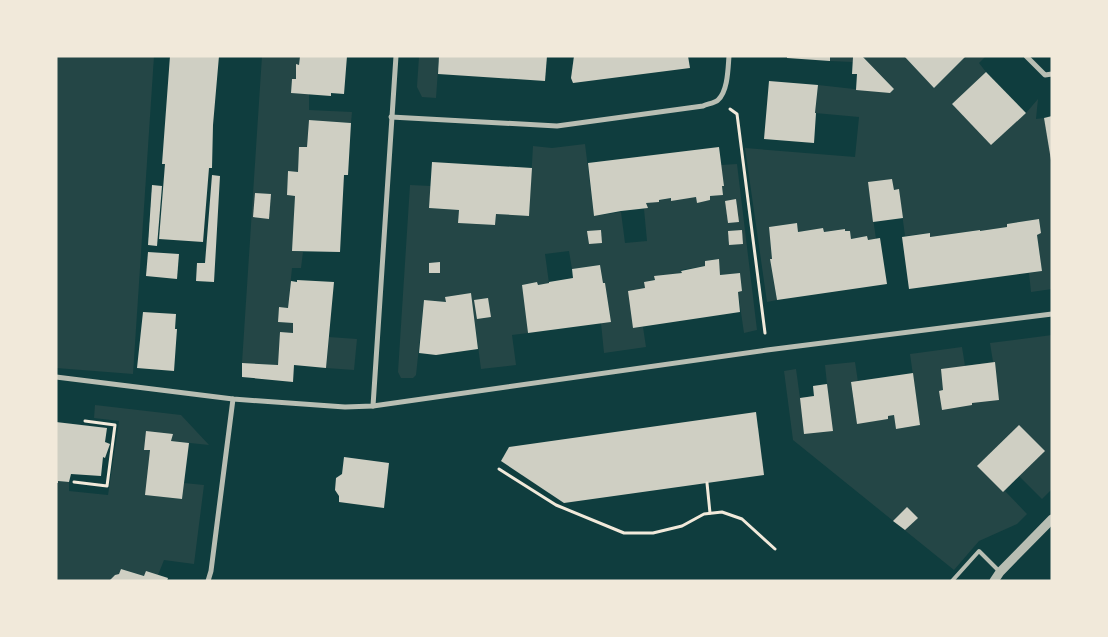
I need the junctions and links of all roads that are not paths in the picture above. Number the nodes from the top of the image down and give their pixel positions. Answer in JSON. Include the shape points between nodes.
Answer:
{"nodes":[{"id":1,"x":396,"y":56,"type":"edge"},
{"id":2,"x":729,"y":56,"type":"edge"},
{"id":3,"x":1026,"y":56,"type":"edge"},
{"id":4,"x":1052,"y":74,"type":"edge"},
{"id":5,"x":392,"y":117,"type":"junction"},
{"id":6,"x":1052,"y":314,"type":"edge"},
{"id":7,"x":56,"y":377,"type":"edge"},
{"id":8,"x":233,"y":399,"type":"junction"},
{"id":9,"x":374,"y":406,"type":"junction"},
{"id":10,"x":1052,"y":519,"type":"edge"},
{"id":11,"x":1000,"y":572,"type":"junction"},
{"id":12,"x":208,"y":581,"type":"edge"},
{"id":13,"x":952,"y":581,"type":"edge"},
{"id":14,"x":994,"y":581,"type":"edge"}],
"edges":[{"from":1,"to":5,"type":"street"},
{"from":2,"to":5,"type":"street","via":[[727,82],[718,100],[703,106],[557,126]]},
{"from":3,"to":4,"type":"street","via":[[1045,75]]},
{"from":5,"to":9,"type":"street"},
{"from":6,"to":9,"type":"street","via":[[767,350]]},
{"from":7,"to":8,"type":"street"},
{"from":8,"to":9,"type":"street"},
{"from":8,"to":12,"type":"street"},
{"from":10,"to":11,"type":"street"},
{"from":11,"to":13,"type":"lane","via":[[979,551]]},
{"from":11,"to":14,"type":"street"}]}
